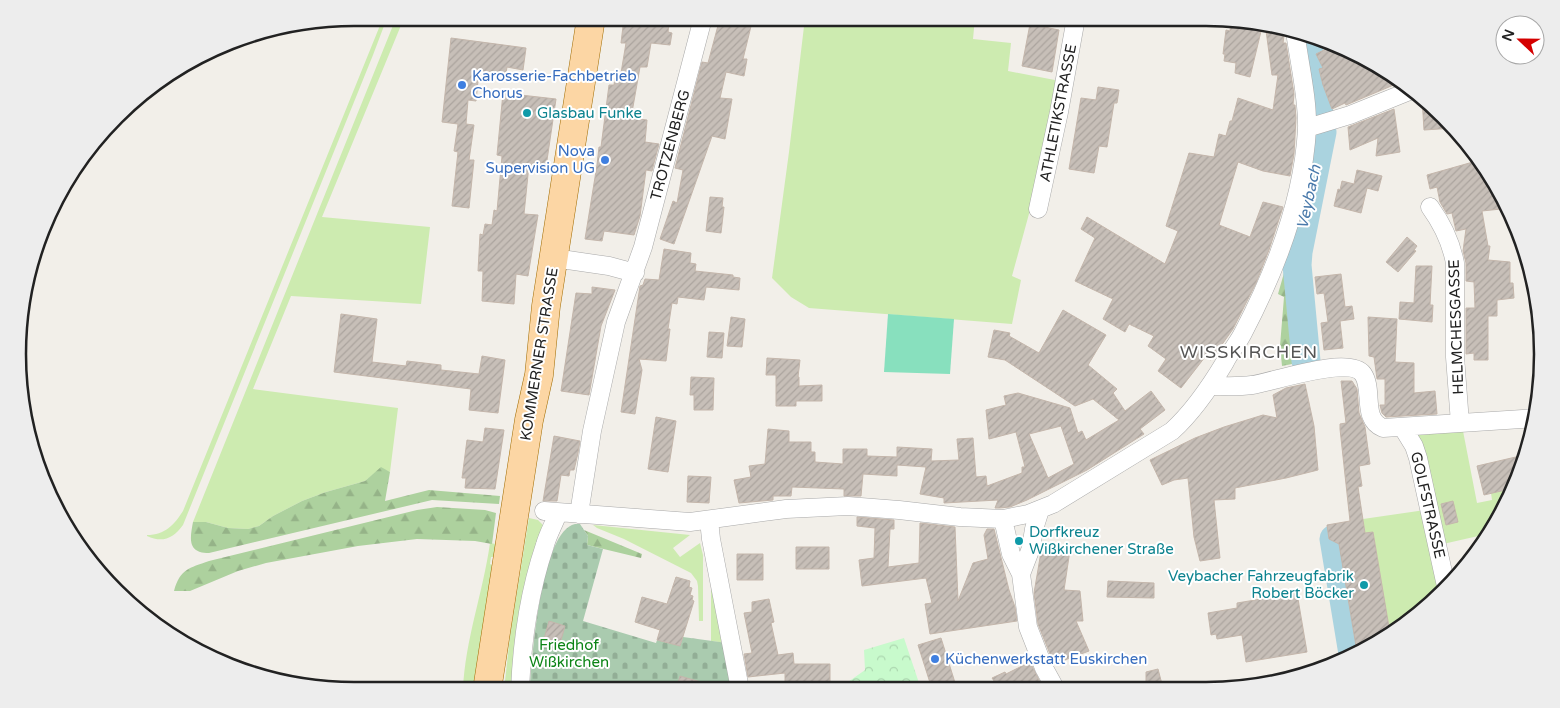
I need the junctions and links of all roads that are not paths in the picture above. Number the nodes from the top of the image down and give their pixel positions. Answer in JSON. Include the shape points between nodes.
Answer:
{"nodes":[{"id":1,"x":590,"y":26,"type":"edge"},
{"id":2,"x":701,"y":26,"type":"edge"},
{"id":3,"x":1075,"y":26,"type":"edge"},
{"id":4,"x":1296,"y":39,"type":"edge"},
{"id":5,"x":1405,"y":93,"type":"edge"},
{"id":6,"x":1317,"y":125,"type":"junction"},
{"id":7,"x":1430,"y":207,"type":"dead end"},
{"id":8,"x":1038,"y":209,"type":"dead end"},
{"id":9,"x":554,"y":258,"type":"junction"},
{"id":10,"x":635,"y":272,"type":"junction"},
{"id":11,"x":1210,"y":386,"type":"junction"},
{"id":12,"x":1527,"y":419,"type":"edge"},
{"id":13,"x":1460,"y":423,"type":"junction"},
{"id":14,"x":1403,"y":428,"type":"junction"},
{"id":15,"x":1040,"y":510,"type":"junction"},
{"id":16,"x":579,"y":514,"type":"junction"},
{"id":17,"x":1003,"y":519,"type":"junction"},
{"id":18,"x":709,"y":520,"type":"junction"},
{"id":19,"x":1020,"y":574,"type":"junction"},
{"id":20,"x":1444,"y":579,"type":"edge"},
{"id":21,"x":488,"y":682,"type":"edge"},
{"id":22,"x":520,"y":682,"type":"edge"},
{"id":23,"x":739,"y":682,"type":"edge"},
{"id":24,"x":1052,"y":682,"type":"edge"}],
"edges":[{"from":1,"to":9,"type":"main road","name":"KOMMERNER STRASSE"},
{"from":2,"to":10,"type":"street","name":"TROTZENBERG"},
{"from":3,"to":8,"type":"street","name":"ATHLETIKSTRASSE"},
{"from":4,"to":6,"type":"street","via":[[1302,76]]},
{"from":5,"to":6,"type":"street"},
{"from":6,"to":11,"type":"street","via":[[1285,238],[1260,300]]},
{"from":7,"to":13,"type":"street","name":"HELMCHESGASSE","via":[[1447,235],[1455,263],[1455,357]]},
{"from":9,"to":10,"type":"street"},
{"from":9,"to":21,"type":"main road","name":"KOMMERNER STRASSE"},
{"from":10,"to":16,"type":"street","name":"TROTZENBERG","via":[[618,314],[606,361]]},
{"from":11,"to":14,"type":"street","via":[[1254,385],[1350,367],[1360,371],[1366,380],[1370,415],[1375,423],[1383,428]]},
{"from":11,"to":15,"type":"street","via":[[1172,430]]},
{"from":12,"to":13,"type":"street"},
{"from":13,"to":14,"type":"street"},
{"from":14,"to":20,"type":"street","name":"GOLFSTRASSE","via":[[1418,458]]},
{"from":15,"to":17,"type":"street"},
{"from":15,"to":19,"type":"street","via":[[1031,548]]},
{"from":16,"to":18,"type":"street","via":[[675,521]]},
{"from":16,"to":22,"type":"street","via":[[551,512],[532,591]]},
{"from":17,"to":18,"type":"street","via":[[848,506],[786,509]]},
{"from":17,"to":19,"type":"street","via":[[1011,554]]},
{"from":18,"to":23,"type":"street"},
{"from":19,"to":24,"type":"street","via":[[1028,627]]}]}
